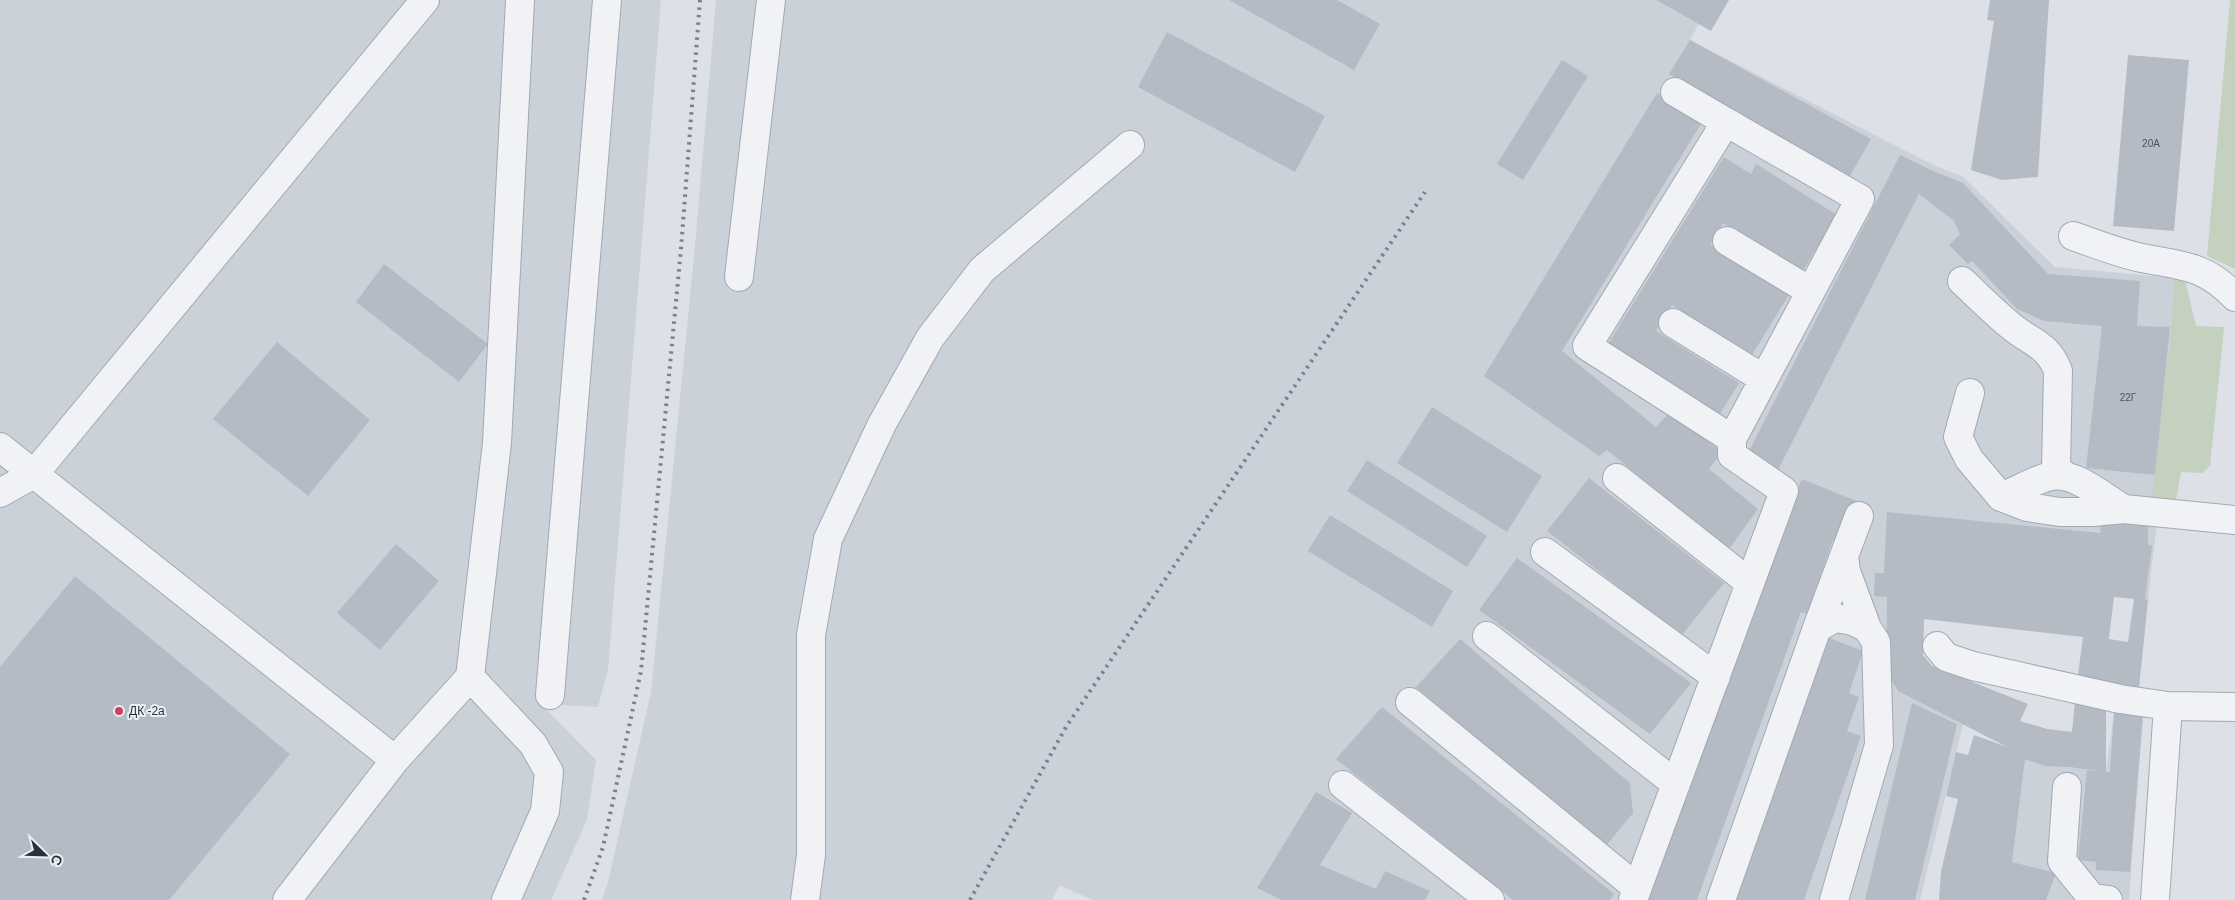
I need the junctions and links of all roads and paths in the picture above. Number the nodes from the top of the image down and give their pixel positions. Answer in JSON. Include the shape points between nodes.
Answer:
{"nodes":[{"id":1,"x":425,"y":0,"type":"edge"},
{"id":2,"x":520,"y":0,"type":"edge"},
{"id":3,"x":607,"y":0,"type":"edge"},
{"id":4,"x":771,"y":0,"type":"edge"},
{"id":5,"x":1675,"y":92,"type":"dead end"},
{"id":6,"x":1726,"y":122,"type":"junction"},
{"id":7,"x":1130,"y":145,"type":"dead end"},
{"id":8,"x":2073,"y":236,"type":"dead end"},
{"id":9,"x":1727,"y":241,"type":"dead end"},
{"id":10,"x":739,"y":277,"type":"dead end"},
{"id":11,"x":1962,"y":280,"type":"dead end"},
{"id":12,"x":1810,"y":291,"type":"junction"},
{"id":13,"x":2235,"y":297,"type":"edge"},
{"id":14,"x":1673,"y":323,"type":"dead end"},
{"id":15,"x":1764,"y":379,"type":"junction"},
{"id":16,"x":1970,"y":393,"type":"dead end"},
{"id":17,"x":1732,"y":439,"type":"junction"},
{"id":18,"x":0,"y":447,"type":"edge"},
{"id":19,"x":34,"y":474,"type":"junction"},
{"id":20,"x":2064,"y":475,"type":"junction"},
{"id":21,"x":1617,"y":478,"type":"dead end"},
{"id":22,"x":0,"y":493,"type":"edge"},
{"id":23,"x":2001,"y":497,"type":"junction"},
{"id":24,"x":2124,"y":509,"type":"junction"},
{"id":25,"x":1859,"y":516,"type":"dead end"},
{"id":26,"x":2235,"y":520,"type":"edge"},
{"id":27,"x":1544,"y":552,"type":"dead end"},
{"id":28,"x":1844,"y":556,"type":"junction"},
{"id":29,"x":1750,"y":583,"type":"junction"},
{"id":30,"x":1817,"y":628,"type":"junction"},
{"id":31,"x":1867,"y":628,"type":"junction"},
{"id":32,"x":1487,"y":636,"type":"dead end"},
{"id":33,"x":1936,"y":646,"type":"dead end"},
{"id":34,"x":1716,"y":677,"type":"junction"},
{"id":35,"x":470,"y":678,"type":"junction"},
{"id":36,"x":550,"y":695,"type":"dead end"},
{"id":37,"x":1410,"y":702,"type":"dead end"},
{"id":38,"x":2168,"y":706,"type":"junction"},
{"id":39,"x":2235,"y":707,"type":"edge"},
{"id":40,"x":395,"y":760,"type":"junction"},
{"id":41,"x":1676,"y":784,"type":"junction"},
{"id":42,"x":1343,"y":785,"type":"dead end"},
{"id":43,"x":2067,"y":787,"type":"dead end"},
{"id":44,"x":1635,"y":894,"type":"edge"},
{"id":45,"x":287,"y":900,"type":"edge"},
{"id":46,"x":506,"y":900,"type":"edge"},
{"id":47,"x":805,"y":900,"type":"edge"},
{"id":48,"x":1490,"y":900,"type":"edge"},
{"id":49,"x":1721,"y":900,"type":"edge"},
{"id":50,"x":1834,"y":900,"type":"edge"},
{"id":51,"x":2108,"y":900,"type":"edge"},
{"id":52,"x":2155,"y":900,"type":"edge"}],
"edges":[{"from":1,"to":19,"type":"lane"},
{"from":2,"to":35,"type":"lane","via":[[497,443]]},
{"from":3,"to":36,"type":"lane"},
{"from":4,"to":10,"type":"lane"},
{"from":5,"to":6,"type":"lane"},
{"from":6,"to":12,"type":"lane","via":[[1860,199]]},
{"from":6,"to":17,"type":"lane","via":[[1587,346]]},
{"from":7,"to":47,"type":"lane","via":[[982,270],[930,338],[882,424],[828,539],[811,635],[811,855]]},
{"from":8,"to":13,"type":"lane","via":[[2142,258],[2200,270],[2222,283]]},
{"from":9,"to":12,"type":"lane"},
{"from":11,"to":20,"type":"lane","via":[[2013,328],[2053,357],[2058,371],[2056,468]]},
{"from":12,"to":15,"type":"lane"},
{"from":14,"to":15,"type":"lane"},
{"from":15,"to":17,"type":"lane"},
{"from":16,"to":23,"type":"lane","via":[[1958,436],[1969,460]]},
{"from":17,"to":29,"type":"lane","via":[[1732,455],[1784,491]]},
{"from":18,"to":19,"type":"lane"},
{"from":19,"to":22,"type":"lane"},
{"from":19,"to":40,"type":"lane"},
{"from":20,"to":23,"type":"lane","via":[[2050,476]]},
{"from":20,"to":24,"type":"lane"},
{"from":21,"to":29,"type":"lane"},
{"from":23,"to":24,"type":"lane","via":[[2027,507],[2060,512]]},
{"from":24,"to":26,"type":"lane"},
{"from":25,"to":28,"type":"lane"},
{"from":27,"to":34,"type":"lane"},
{"from":28,"to":30,"type":"lane"},
{"from":28,"to":31,"type":"lane","via":[[1846,571]]},
{"from":29,"to":34,"type":"lane"},
{"from":30,"to":31,"type":"lane","via":[[1835,618],[1853,621]]},
{"from":30,"to":49,"type":"lane"},
{"from":31,"to":50,"type":"lane","via":[[1876,642],[1878,745]]},
{"from":32,"to":41,"type":"lane"},
{"from":33,"to":38,"type":"lane","via":[[1946,657],[1973,666]]},
{"from":34,"to":41,"type":"lane"},
{"from":35,"to":40,"type":"lane"},
{"from":35,"to":46,"type":"lane","via":[[532,744],[550,772],[545,811]]},
{"from":37,"to":44,"type":"lane"},
{"from":38,"to":39,"type":"lane"},
{"from":38,"to":52,"type":"lane"},
{"from":40,"to":45,"type":"lane"},
{"from":41,"to":44,"type":"lane"},
{"from":42,"to":48,"type":"lane"},
{"from":43,"to":51,"type":"lane","via":[[2062,860],[2092,898]]}]}
